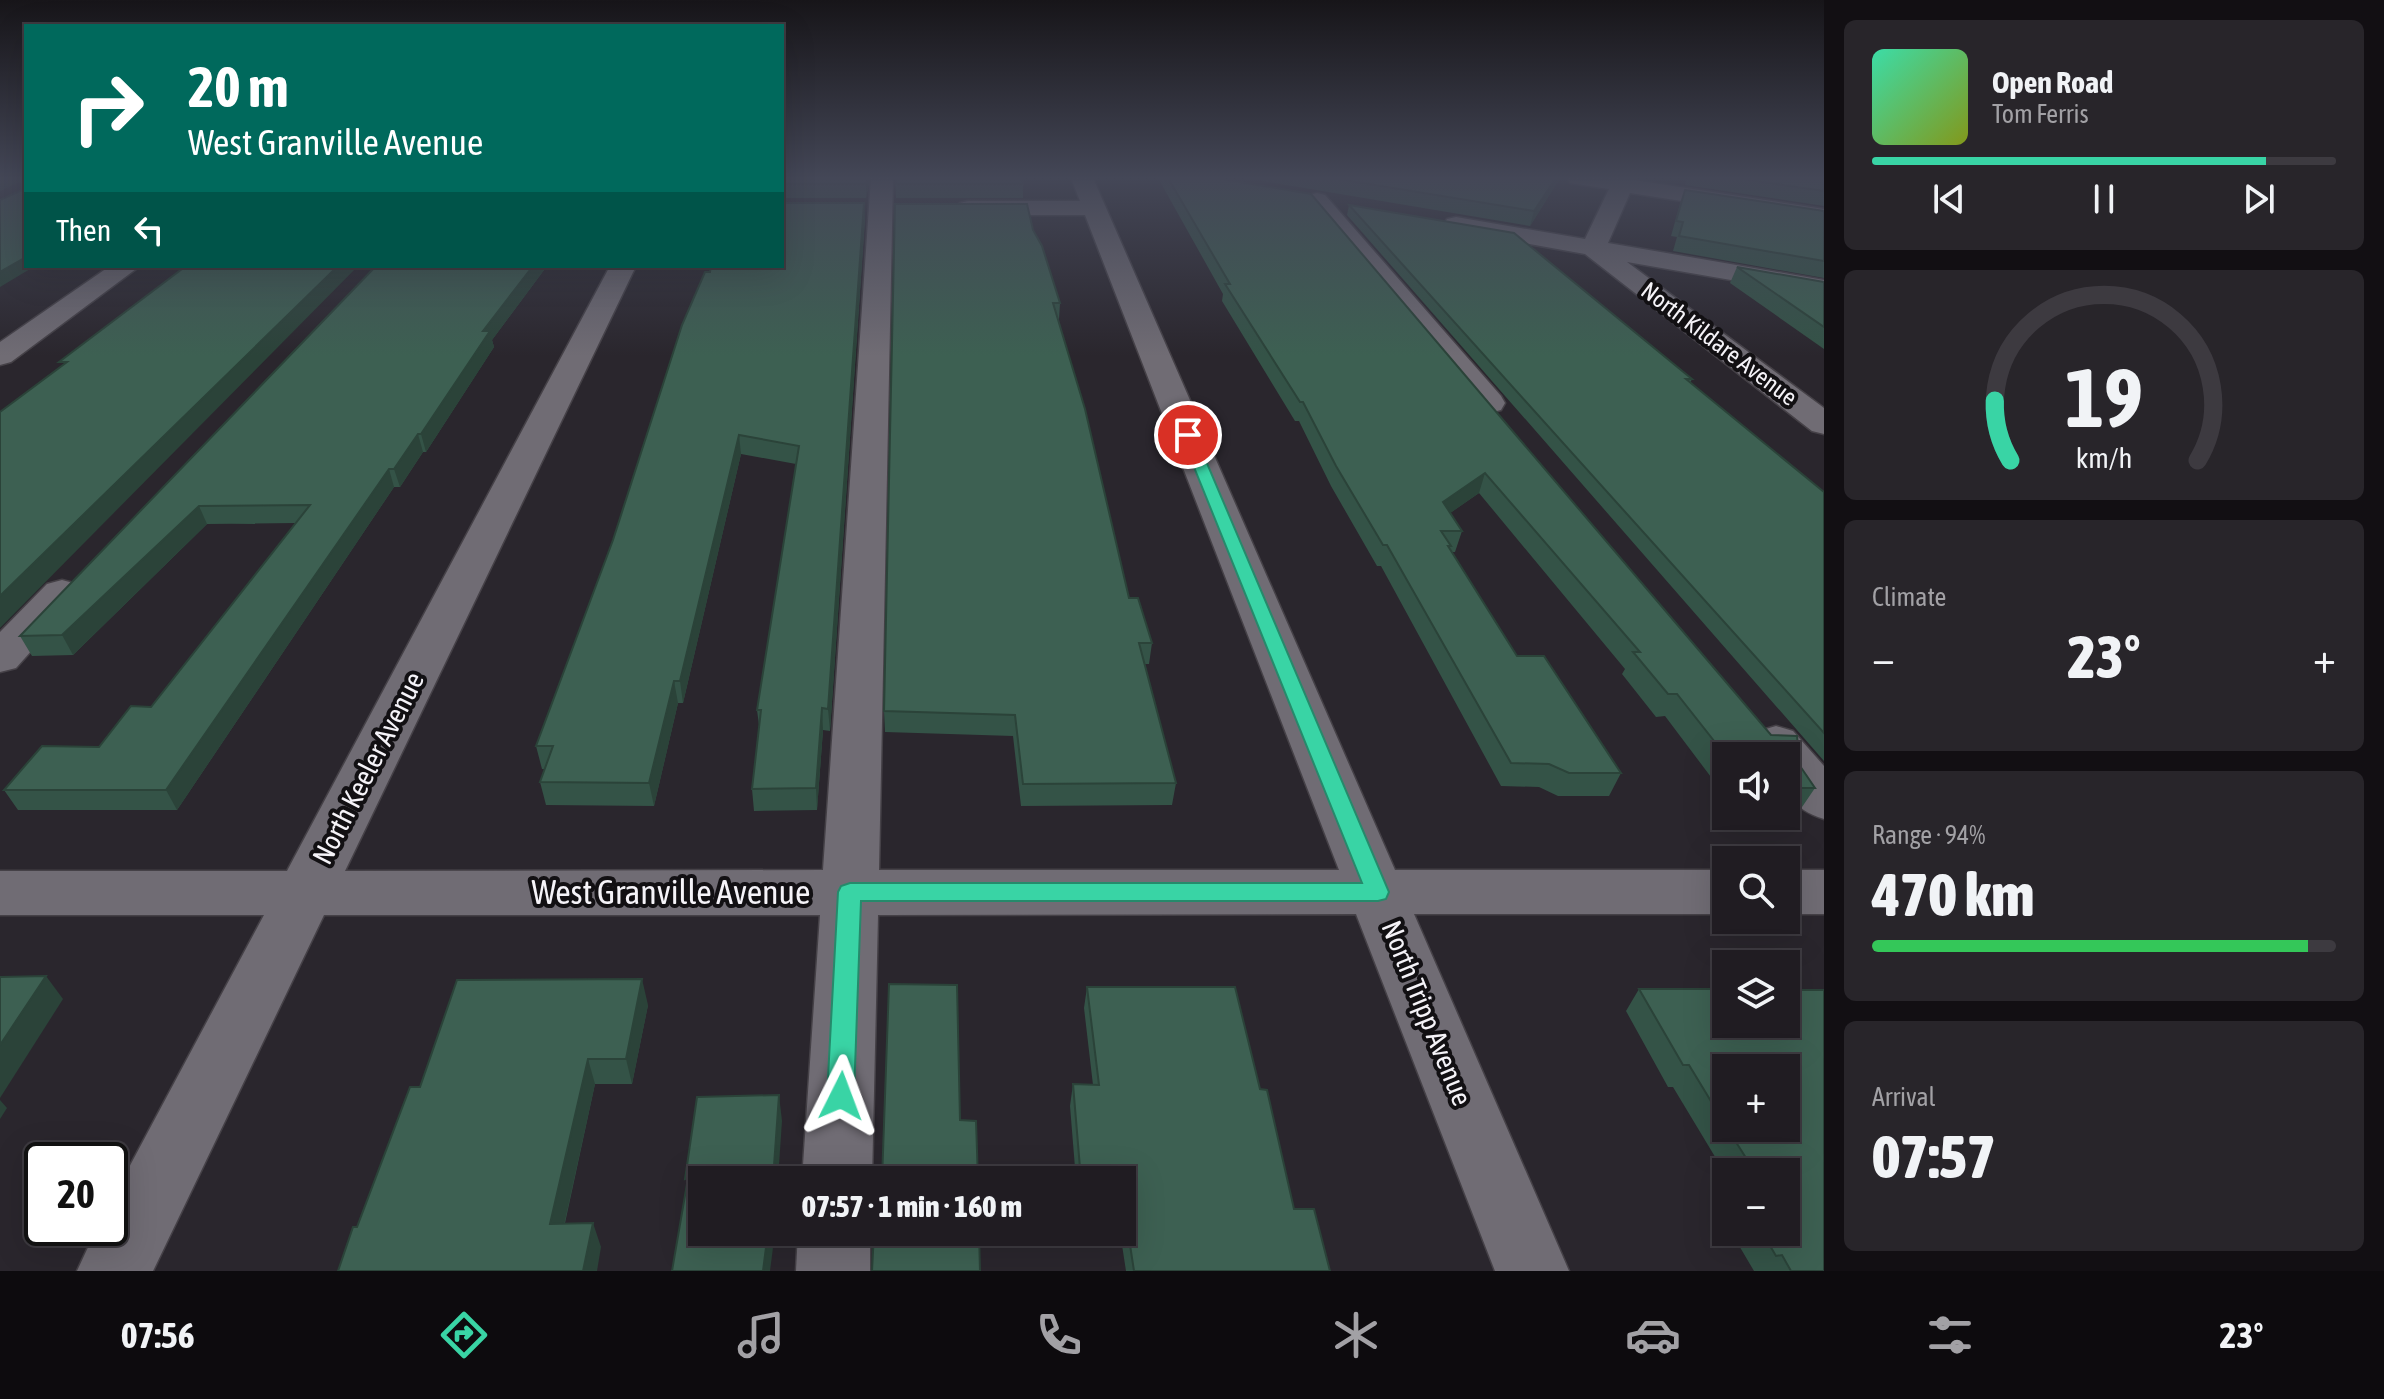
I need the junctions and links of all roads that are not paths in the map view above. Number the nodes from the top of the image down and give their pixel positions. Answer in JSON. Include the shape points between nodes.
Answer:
{"nodes":[{"id":1,"x":876,"y":237,"type":"edge"},
{"id":2,"x":1106,"y":237,"type":"edge"},
{"id":3,"x":1349,"y":237,"type":"edge"},
{"id":4,"x":1532,"y":237,"type":"edge"},
{"id":5,"x":1598,"y":237,"type":"edge"},
{"id":6,"x":1593,"y":248,"type":"junction"},
{"id":7,"x":124,"y":268,"type":"edge"},
{"id":8,"x":622,"y":268,"type":"edge"},
{"id":9,"x":1824,"y":288,"type":"edge"},
{"id":10,"x":0,"y":356,"type":"edge"},
{"id":11,"x":1824,"y":424,"type":"edge"},
{"id":12,"x":1510,"y":428,"type":"edge"},
{"id":13,"x":88,"y":567,"type":"edge"},
{"id":14,"x":0,"y":658,"type":"edge"},
{"id":15,"x":1753,"y":716,"type":"edge"},
{"id":16,"x":1824,"y":800,"type":"edge"},
{"id":17,"x":306,"y":892,"type":"junction"},
{"id":18,"x":850,"y":892,"type":"junction"},
{"id":19,"x":1378,"y":892,"type":"junction"},
{"id":20,"x":1712,"y":892,"type":"edge"},
{"id":21,"x":1800,"y":892,"type":"edge"},
{"id":22,"x":1824,"y":892,"type":"edge"},
{"id":23,"x":0,"y":893,"type":"edge"},
{"id":24,"x":838,"y":1166,"type":"edge"},
{"id":25,"x":834,"y":1246,"type":"edge"},
{"id":26,"x":114,"y":1271,"type":"edge"},
{"id":27,"x":833,"y":1271,"type":"edge"},
{"id":28,"x":1532,"y":1271,"type":"edge"}],
"edges":[{"from":1,"to":18,"type":"street"},
{"from":2,"to":19,"type":"street","name":"North Tripp Avenue"},
{"from":3,"to":12,"type":"street"},
{"from":4,"to":6,"type":"street"},
{"from":5,"to":6,"type":"street"},
{"from":6,"to":9,"type":"street"},
{"from":6,"to":11,"type":"street","name":"North Kildare Avenue"},
{"from":7,"to":10,"type":"street"},
{"from":8,"to":17,"type":"street","name":"North Keeler Avenue"},
{"from":13,"to":14,"type":"street"},
{"from":15,"to":16,"type":"street"},
{"from":17,"to":18,"type":"street","name":"West Granville Avenue"},
{"from":17,"to":23,"type":"street","name":"West Granville Avenue"},
{"from":17,"to":26,"type":"street","name":"North Keeler Avenue"},
{"from":18,"to":19,"type":"street","name":"West Granville Avenue"},
{"from":18,"to":24,"type":"street"},
{"from":19,"to":20,"type":"street","name":"West Granville Avenue"},
{"from":19,"to":28,"type":"street","name":"North Tripp Avenue"},
{"from":21,"to":22,"type":"street"},
{"from":25,"to":27,"type":"street"}]}
